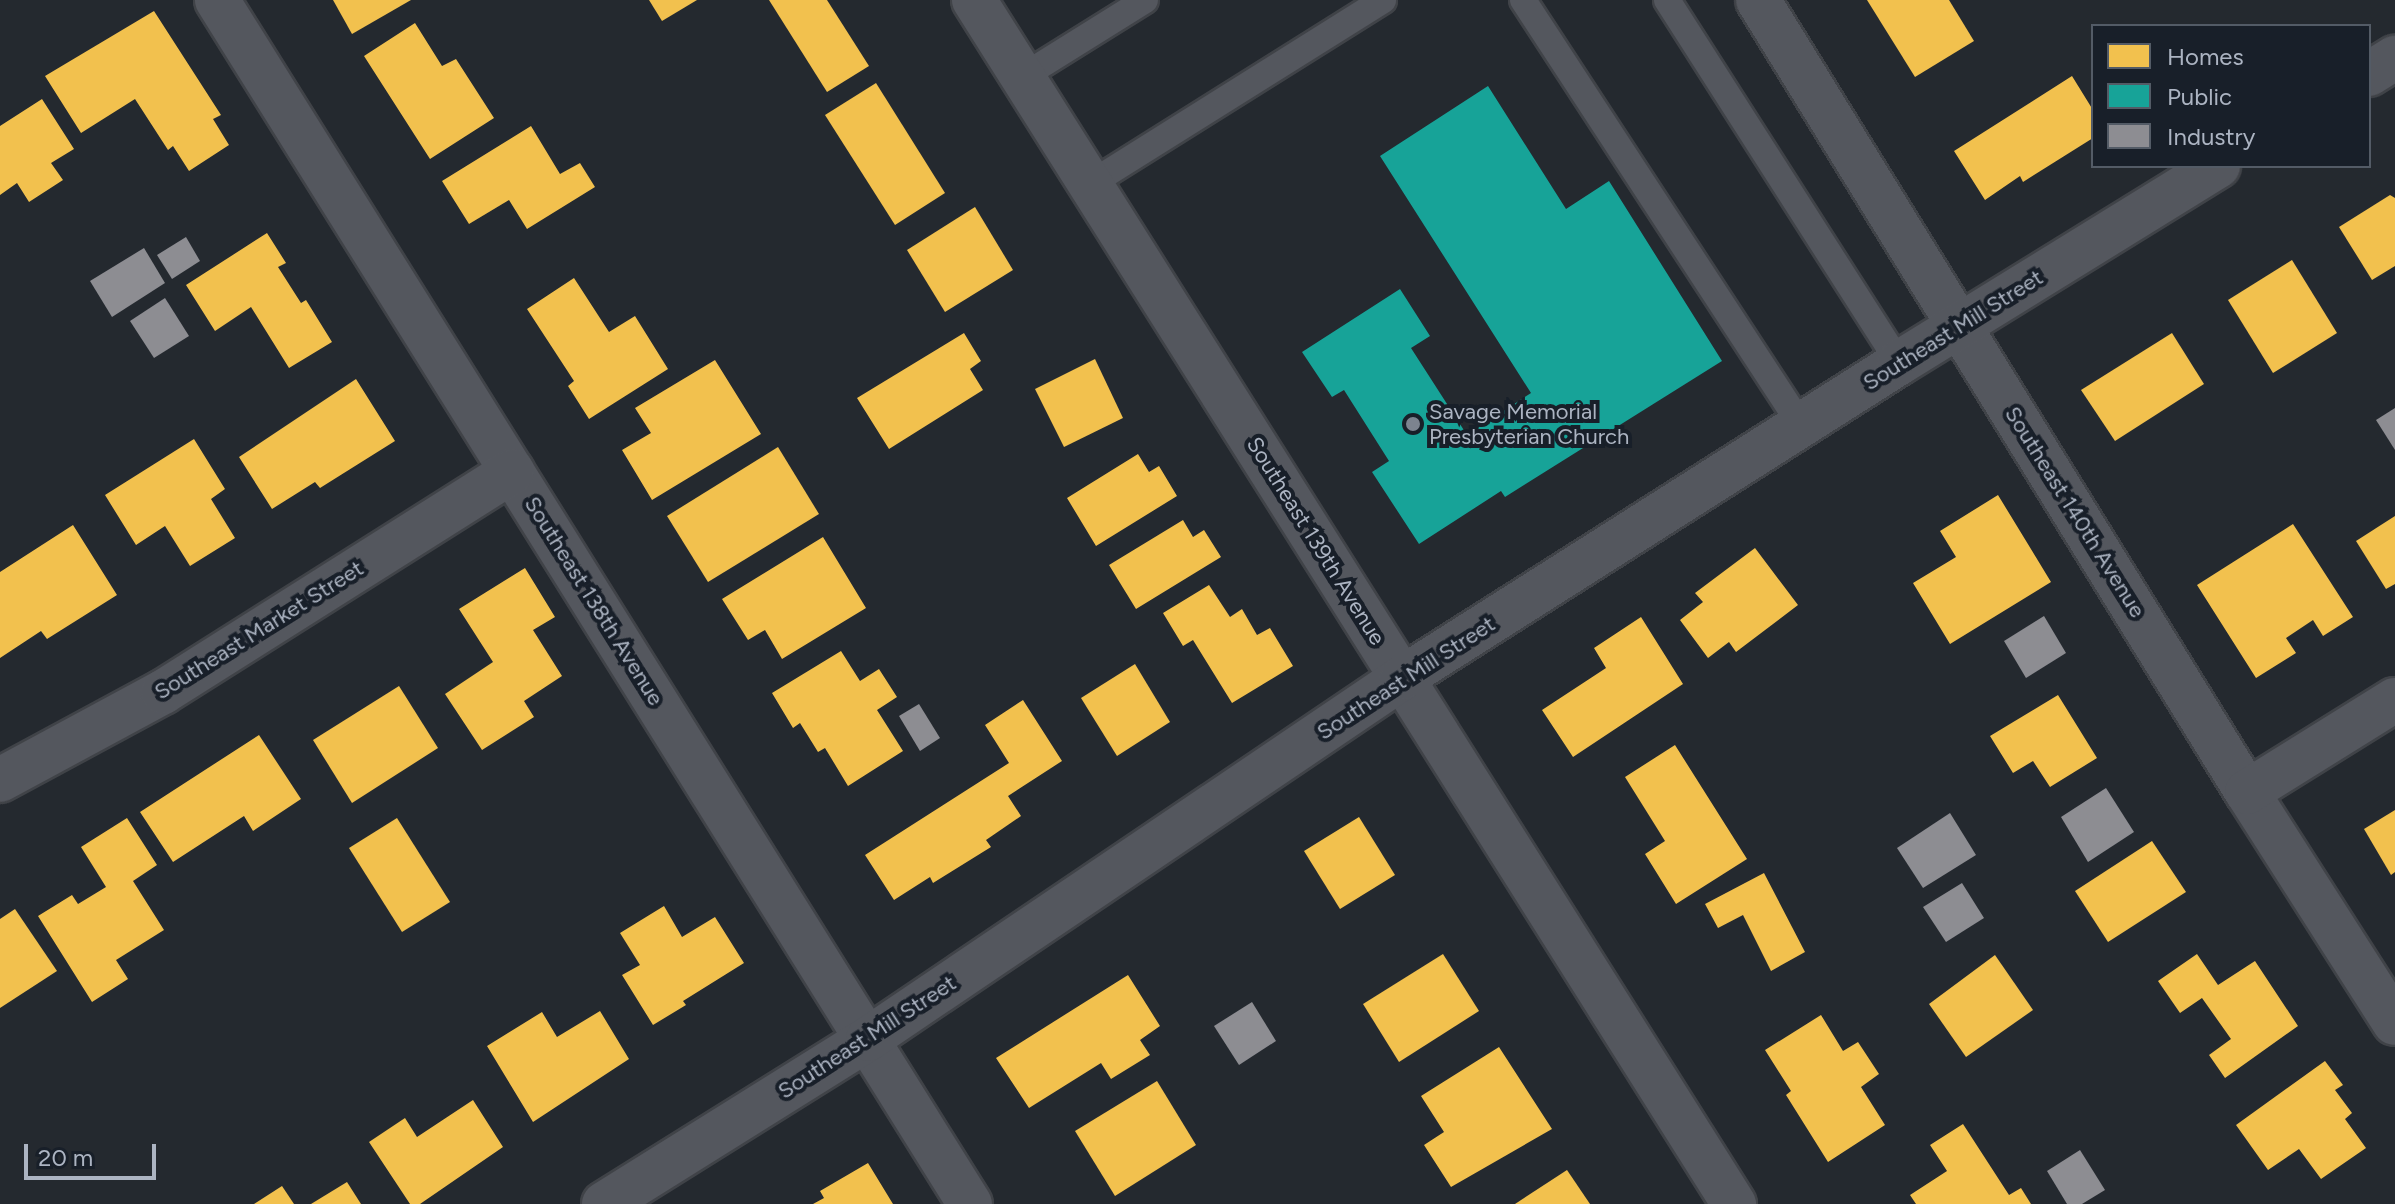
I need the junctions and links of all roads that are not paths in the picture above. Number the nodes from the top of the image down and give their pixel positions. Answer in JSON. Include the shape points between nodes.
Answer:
{"nodes":[{"id":1,"x":217,"y":0,"type":"edge"},
{"id":2,"x":974,"y":0,"type":"edge"},
{"id":3,"x":1145,"y":0,"type":"edge"},
{"id":4,"x":1523,"y":0,"type":"edge"},
{"id":5,"x":1667,"y":0,"type":"edge"},
{"id":6,"x":1758,"y":0,"type":"edge"},
{"id":7,"x":1373,"y":3,"type":"edge"},
{"id":8,"x":2395,"y":58,"type":"edge"},
{"id":9,"x":2371,"y":73,"type":"edge"},
{"id":10,"x":1022,"y":77,"type":"junction"},
{"id":11,"x":2215,"y":168,"type":"edge"},
{"id":12,"x":1090,"y":184,"type":"junction"},
{"id":13,"x":1960,"y":325,"type":"junction"},
{"id":14,"x":1899,"y":363,"type":"junction"},
{"id":15,"x":1801,"y":425,"type":"junction"},
{"id":16,"x":512,"y":471,"type":"junction"},
{"id":17,"x":1402,"y":678,"type":"junction"},
{"id":18,"x":2395,"y":700,"type":"edge"},
{"id":19,"x":0,"y":780,"type":"edge"},
{"id":20,"x":2247,"y":792,"type":"junction"},
{"id":21,"x":2395,"y":1023,"type":"edge"},
{"id":22,"x":868,"y":1039,"type":"junction"},
{"id":23,"x":604,"y":1204,"type":"edge"},
{"id":24,"x":970,"y":1204,"type":"edge"},
{"id":25,"x":1734,"y":1204,"type":"edge"}],
"edges":[{"from":1,"to":16,"type":"street","name":"Southeast 138th Avenue"},
{"from":2,"to":10,"type":"street","name":"Southeast 139th Avenue"},
{"from":3,"to":10,"type":"lane"},
{"from":4,"to":15,"type":"lane"},
{"from":5,"to":14,"type":"lane"},
{"from":6,"to":13,"type":"street","name":"Southeast 140th Avenue"},
{"from":7,"to":12,"type":"lane"},
{"from":8,"to":9,"type":"street"},
{"from":10,"to":12,"type":"street","name":"Southeast 139th Avenue"},
{"from":11,"to":13,"type":"street","name":"Southeast Mill Street"},
{"from":12,"to":17,"type":"street","name":"Southeast 139th Avenue"},
{"from":13,"to":14,"type":"street","name":"Southeast Mill Street"},
{"from":13,"to":20,"type":"street","name":"Southeast 140th Avenue"},
{"from":14,"to":15,"type":"street","name":"Southeast Mill Street"},
{"from":15,"to":17,"type":"street","name":"Southeast Mill Street"},
{"from":16,"to":19,"type":"street","name":"Southeast Market Street","via":[[163,692]]},
{"from":16,"to":22,"type":"street","name":"Southeast 138th Avenue"},
{"from":17,"to":22,"type":"street","name":"Southeast Mill Street"},
{"from":17,"to":25,"type":"street","name":"Southeast 139th Avenue"},
{"from":18,"to":20,"type":"street"},
{"from":20,"to":21,"type":"street","name":"Southeast 140th Avenue"},
{"from":22,"to":23,"type":"street","name":"Southeast Mill Street"},
{"from":22,"to":24,"type":"street","name":"Southeast 138th Avenue"}]}
